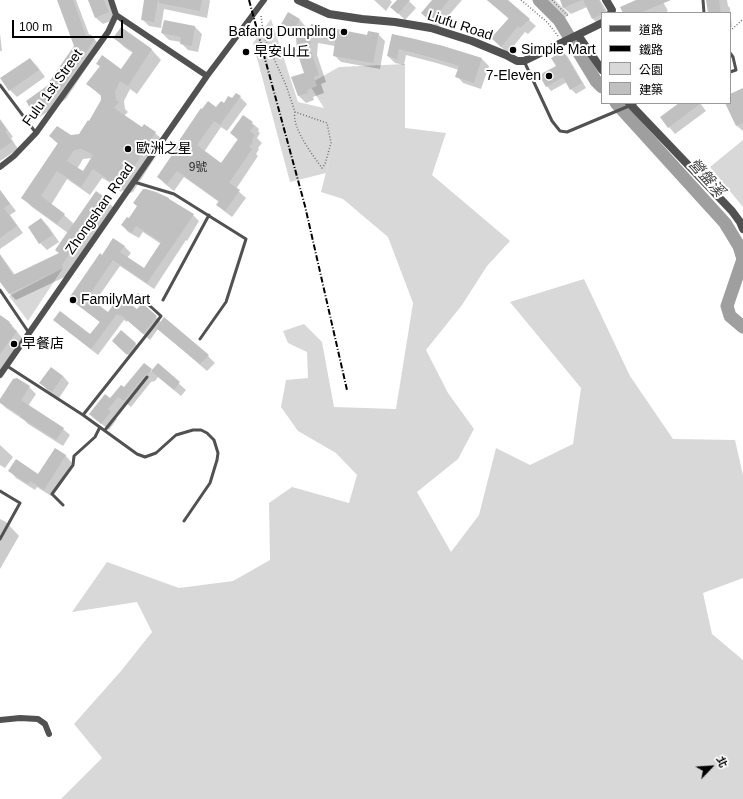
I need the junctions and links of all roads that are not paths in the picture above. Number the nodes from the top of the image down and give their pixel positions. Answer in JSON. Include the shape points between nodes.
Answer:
{"nodes":[{"id":1,"x":111,"y":0,"type":"edge"},
{"id":2,"x":264,"y":0,"type":"edge"},
{"id":3,"x":298,"y":0,"type":"edge"},
{"id":4,"x":606,"y":0,"type":"edge"},
{"id":5,"x":703,"y":0,"type":"edge"},
{"id":6,"x":611,"y":12,"type":"edge"},
{"id":7,"x":704,"y":12,"type":"edge"},
{"id":8,"x":116,"y":15,"type":"junction"},
{"id":9,"x":601,"y":24,"type":"edge"},
{"id":10,"x":578,"y":35,"type":"junction"},
{"id":11,"x":731,"y":54,"type":"edge"},
{"id":12,"x":524,"y":61,"type":"junction"},
{"id":13,"x":601,"y":69,"type":"edge"},
{"id":14,"x":731,"y":72,"type":"edge"},
{"id":15,"x":208,"y":76,"type":"junction"},
{"id":16,"x":0,"y":85,"type":"edge"},
{"id":17,"x":630,"y":104,"type":"edge"},
{"id":18,"x":36,"y":133,"type":"junction"},
{"id":19,"x":0,"y":167,"type":"edge"},
{"id":20,"x":134,"y":182,"type":"junction"},
{"id":21,"x":209,"y":215,"type":"junction"},
{"id":22,"x":743,"y":229,"type":"edge"},
{"id":23,"x":0,"y":290,"type":"edge"},
{"id":24,"x":138,"y":295,"type":"dead end"},
{"id":25,"x":163,"y":300,"type":"dead end"},
{"id":26,"x":28,"y":333,"type":"junction"},
{"id":27,"x":200,"y":340,"type":"dead end"},
{"id":28,"x":7,"y":366,"type":"junction"},
{"id":29,"x":0,"y":375,"type":"edge"},
{"id":30,"x":147,"y":377,"type":"dead end"},
{"id":31,"x":83,"y":415,"type":"junction"},
{"id":32,"x":100,"y":427,"type":"junction"},
{"id":33,"x":105,"y":430,"type":"junction"},
{"id":34,"x":0,"y":491,"type":"edge"},
{"id":35,"x":63,"y":505,"type":"dead end"},
{"id":36,"x":184,"y":522,"type":"dead end"},
{"id":37,"x":0,"y":539,"type":"edge"},
{"id":38,"x":0,"y":720,"type":"edge"},
{"id":39,"x":50,"y":734,"type":"dead end"}],
"edges":[{"from":1,"to":8,"type":"street"},
{"from":2,"to":15,"type":"street","name":"Zhongshan Road"},
{"from":3,"to":12,"type":"street","name":"Liufu Road","via":[[329,14],[432,28],[472,41],[517,61]]},
{"from":4,"to":6,"type":"street"},
{"from":5,"to":7,"type":"lane"},
{"from":8,"to":15,"type":"street"},
{"from":8,"to":18,"type":"street","name":"Fulu 1st Street","via":[[108,32]]},
{"from":9,"to":10,"type":"street"},
{"from":10,"to":12,"type":"street"},
{"from":10,"to":13,"type":"street"},
{"from":11,"to":14,"type":"lane","via":[[736,70]]},
{"from":12,"to":17,"type":"lane","via":[[552,121],[560,131],[567,132]]},
{"from":15,"to":20,"type":"street","name":"Zhongshan Road"},
{"from":16,"to":18,"type":"lane"},
{"from":17,"to":22,"type":"street","via":[[732,211]]},
{"from":18,"to":19,"type":"street","name":"Fulu 1st Street"},
{"from":20,"to":21,"type":"lane","via":[[174,194]]},
{"from":20,"to":26,"type":"street","name":"Zhongshan Road"},
{"from":21,"to":25,"type":"lane"},
{"from":21,"to":27,"type":"lane","via":[[246,239],[226,302]]},
{"from":23,"to":26,"type":"lane"},
{"from":24,"to":31,"type":"lane","via":[[161,316]]},
{"from":26,"to":28,"type":"street","name":"Zhongshan Road"},
{"from":28,"to":29,"type":"street","name":"Zhongshan Road"},
{"from":28,"to":31,"type":"lane"},
{"from":30,"to":33,"type":"lane"},
{"from":31,"to":32,"type":"lane"},
{"from":32,"to":33,"type":"lane"},
{"from":32,"to":35,"type":"lane","via":[[95,437],[74,456],[73,465],[52,494]]},
{"from":33,"to":36,"type":"lane","via":[[144,457],[156,453],[176,435],[193,430],[201,430],[214,440],[218,453],[210,482]]},
{"from":34,"to":37,"type":"lane","via":[[20,503]]},
{"from":38,"to":39,"type":"street","via":[[38,719],[45,724]]}]}
